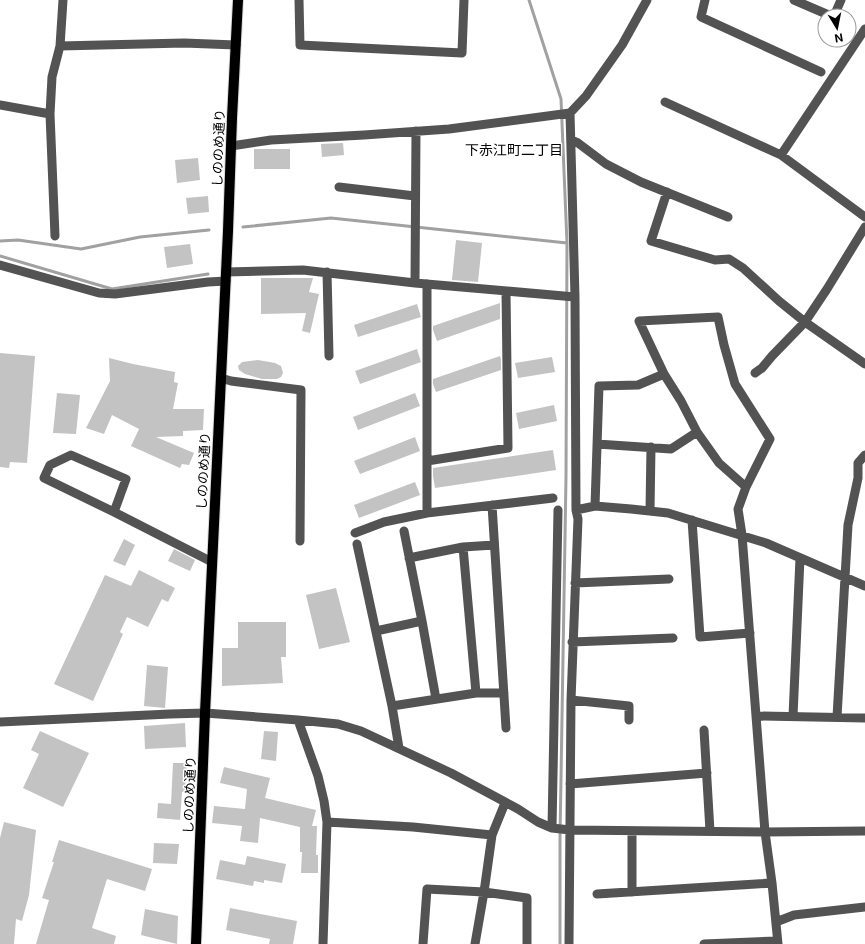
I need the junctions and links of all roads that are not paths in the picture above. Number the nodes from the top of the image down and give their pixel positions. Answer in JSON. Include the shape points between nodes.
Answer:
{"nodes":[{"id":1,"x":63,"y":0,"type":"edge"},
{"id":2,"x":238,"y":0,"type":"edge"},
{"id":3,"x":299,"y":0,"type":"edge"},
{"id":4,"x":464,"y":0,"type":"edge"},
{"id":5,"x":647,"y":0,"type":"edge"},
{"id":6,"x":705,"y":0,"type":"edge"},
{"id":7,"x":794,"y":0,"type":"edge"},
{"id":8,"x":817,"y":10,"type":"edge"},
{"id":9,"x":864,"y":34,"type":"edge"},
{"id":10,"x":236,"y":45,"type":"junction"},
{"id":11,"x":60,"y":46,"type":"junction"},
{"id":12,"x":821,"y":72,"type":"dead end"},
{"id":13,"x":665,"y":102,"type":"dead end"},
{"id":14,"x":0,"y":105,"type":"edge"},
{"id":15,"x":50,"y":114,"type":"junction"},
{"id":16,"x":564,"y":114,"type":"junction"},
{"id":17,"x":416,"y":131,"type":"junction"},
{"id":18,"x":571,"y":140,"type":"junction"},
{"id":19,"x":231,"y":146,"type":"junction"},
{"id":20,"x":781,"y":155,"type":"junction"},
{"id":21,"x":339,"y":187,"type":"dead end"},
{"id":22,"x":667,"y":192,"type":"junction"},
{"id":23,"x":415,"y":196,"type":"junction"},
{"id":24,"x":728,"y":217,"type":"dead end"},
{"id":25,"x":865,"y":217,"type":"edge"},
{"id":26,"x":865,"y":227,"type":"edge"},
{"id":27,"x":55,"y":236,"type":"dead end"},
{"id":28,"x":0,"y":265,"type":"edge"},
{"id":29,"x":327,"y":272,"type":"junction"},
{"id":30,"x":226,"y":276,"type":"junction"},
{"id":31,"x":414,"y":282,"type":"junction"},
{"id":32,"x":427,"y":284,"type":"junction"},
{"id":33,"x":506,"y":291,"type":"junction"},
{"id":34,"x":574,"y":297,"type":"junction"},
{"id":35,"x":805,"y":322,"type":"junction"},
{"id":36,"x":328,"y":356,"type":"dead end"},
{"id":37,"x":865,"y":364,"type":"edge"},
{"id":38,"x":664,"y":374,"type":"junction"},
{"id":39,"x":755,"y":374,"type":"dead end"},
{"id":40,"x":221,"y":378,"type":"junction"},
{"id":41,"x":697,"y":432,"type":"junction"},
{"id":42,"x":597,"y":444,"type":"junction"},
{"id":43,"x":651,"y":447,"type":"junction"},
{"id":44,"x":865,"y":455,"type":"edge"},
{"id":45,"x":427,"y":461,"type":"junction"},
{"id":46,"x":746,"y":487,"type":"junction"},
{"id":47,"x":554,"y":498,"type":"dead end"},
{"id":48,"x":492,"y":505,"type":"junction"},
{"id":49,"x":595,"y":506,"type":"junction"},
{"id":50,"x":558,"y":510,"type":"dead end"},
{"id":51,"x":576,"y":510,"type":"junction"},
{"id":52,"x":650,"y":511,"type":"junction"},
{"id":53,"x":114,"y":512,"type":"junction"},
{"id":54,"x":428,"y":513,"type":"junction"},
{"id":55,"x":692,"y":520,"type":"junction"},
{"id":56,"x":404,"y":531,"type":"dead end"},
{"id":57,"x":355,"y":533,"type":"dead end"},
{"id":58,"x":742,"y":535,"type":"junction"},
{"id":59,"x":300,"y":541,"type":"dead end"},
{"id":60,"x":357,"y":544,"type":"dead end"},
{"id":61,"x":494,"y":544,"type":"junction"},
{"id":62,"x":463,"y":547,"type":"junction"},
{"id":63,"x":409,"y":558,"type":"junction"},
{"id":64,"x":800,"y":558,"type":"junction"},
{"id":65,"x":212,"y":562,"type":"junction"},
{"id":66,"x":844,"y":577,"type":"junction"},
{"id":67,"x":669,"y":579,"type":"dead end"},
{"id":68,"x":575,"y":583,"type":"junction"},
{"id":69,"x":865,"y":586,"type":"edge"},
{"id":70,"x":422,"y":621,"type":"junction"},
{"id":71,"x":376,"y":631,"type":"junction"},
{"id":72,"x":750,"y":633,"type":"junction"},
{"id":73,"x":673,"y":638,"type":"dead end"},
{"id":74,"x":572,"y":642,"type":"junction"},
{"id":75,"x":476,"y":693,"type":"junction"},
{"id":76,"x":504,"y":693,"type":"junction"},
{"id":77,"x":436,"y":699,"type":"junction"},
{"id":78,"x":571,"y":700,"type":"junction"},
{"id":79,"x":392,"y":706,"type":"junction"},
{"id":80,"x":204,"y":713,"type":"junction"},
{"id":81,"x":756,"y":716,"type":"junction"},
{"id":82,"x":793,"y":716,"type":"junction"},
{"id":83,"x":837,"y":717,"type":"junction"},
{"id":84,"x":865,"y":718,"type":"edge"},
{"id":85,"x":298,"y":720,"type":"junction"},
{"id":86,"x":629,"y":720,"type":"dead end"},
{"id":87,"x":0,"y":722,"type":"edge"},
{"id":88,"x":506,"y":728,"type":"dead end"},
{"id":89,"x":704,"y":730,"type":"dead end"},
{"id":90,"x":399,"y":748,"type":"junction"},
{"id":91,"x":707,"y":773,"type":"junction"},
{"id":92,"x":570,"y":784,"type":"junction"},
{"id":93,"x":505,"y":803,"type":"junction"},
{"id":94,"x":327,"y":822,"type":"junction"},
{"id":95,"x":554,"y":828,"type":"junction"},
{"id":96,"x":568,"y":830,"type":"junction"},
{"id":97,"x":632,"y":831,"type":"junction"},
{"id":98,"x":710,"y":831,"type":"junction"},
{"id":99,"x":865,"y":831,"type":"edge"},
{"id":100,"x":766,"y":832,"type":"junction"},
{"id":101,"x":492,"y":835,"type":"junction"},
{"id":102,"x":772,"y":883,"type":"junction"},
{"id":103,"x":484,"y":892,"type":"junction"},
{"id":104,"x":632,"y":892,"type":"junction"},
{"id":105,"x":597,"y":894,"type":"dead end"},
{"id":106,"x":865,"y":907,"type":"edge"},
{"id":107,"x":776,"y":922,"type":"junction"},
{"id":108,"x":778,"y":943,"type":"edge"},
{"id":109,"x":196,"y":944,"type":"edge"},
{"id":110,"x":324,"y":944,"type":"edge"},
{"id":111,"x":423,"y":944,"type":"edge"},
{"id":112,"x":475,"y":944,"type":"edge"},
{"id":113,"x":527,"y":944,"type":"edge"},
{"id":114,"x":569,"y":944,"type":"edge"},
{"id":115,"x":704,"y":944,"type":"edge"}],
"edges":[{"from":1,"to":11,"type":"street"},
{"from":2,"to":10,"type":"main road","name":"しののめ通り"},
{"from":3,"to":4,"type":"street","via":[[300,45],[462,52]]},
{"from":5,"to":16,"type":"street","via":[[622,45],[586,96]]},
{"from":6,"to":12,"type":"street","via":[[701,17]]},
{"from":7,"to":8,"type":"street"},
{"from":9,"to":20,"type":"street"},
{"from":10,"to":11,"type":"street","via":[[184,43]]},
{"from":10,"to":19,"type":"main road","name":"しののめ通り"},
{"from":11,"to":15,"type":"street","via":[[52,77]]},
{"from":13,"to":20,"type":"street"},
{"from":14,"to":15,"type":"street"},
{"from":15,"to":27,"type":"street"},
{"from":16,"to":17,"type":"street"},
{"from":16,"to":18,"type":"street"},
{"from":17,"to":19,"type":"street","via":[[271,140]]},
{"from":17,"to":23,"type":"street"},
{"from":18,"to":22,"type":"street","via":[[606,164]]},
{"from":18,"to":34,"type":"street"},
{"from":19,"to":30,"type":"main road","name":"しののめ通り"},
{"from":20,"to":25,"type":"street"},
{"from":21,"to":23,"type":"street"},
{"from":22,"to":24,"type":"street"},
{"from":22,"to":35,"type":"street","via":[[651,241],[715,260],[729,259],[743,268]]},
{"from":23,"to":31,"type":"street"},
{"from":26,"to":35,"type":"street"},
{"from":28,"to":30,"type":"street","via":[[99,293],[115,294],[208,282]]},
{"from":29,"to":30,"type":"street","via":[[303,270]]},
{"from":29,"to":31,"type":"street"},
{"from":29,"to":36,"type":"street"},
{"from":30,"to":40,"type":"main road","name":"しののめ通り"},
{"from":31,"to":32,"type":"street"},
{"from":32,"to":33,"type":"street"},
{"from":32,"to":45,"type":"street"},
{"from":33,"to":34,"type":"street"},
{"from":33,"to":45,"type":"street","via":[[508,448]]},
{"from":34,"to":51,"type":"street"},
{"from":35,"to":37,"type":"street"},
{"from":35,"to":39,"type":"street"},
{"from":38,"to":41,"type":"street"},
{"from":38,"to":42,"type":"street","via":[[638,385],[599,386]]},
{"from":38,"to":46,"type":"street","via":[[639,321],[718,317],[735,384],[770,439]]},
{"from":40,"to":59,"type":"street","via":[[301,390]]},
{"from":40,"to":65,"type":"main road","name":"しののめ通り"},
{"from":41,"to":43,"type":"street","via":[[671,448]]},
{"from":41,"to":46,"type":"street","via":[[719,463]]},
{"from":42,"to":43,"type":"street"},
{"from":42,"to":49,"type":"street"},
{"from":43,"to":52,"type":"street"},
{"from":44,"to":66,"type":"street","via":[[858,464],[858,478],[848,525]]},
{"from":45,"to":54,"type":"street"},
{"from":46,"to":58,"type":"street","via":[[738,510]]},
{"from":47,"to":48,"type":"street"},
{"from":48,"to":54,"type":"street"},
{"from":48,"to":61,"type":"street"},
{"from":49,"to":51,"type":"street"},
{"from":49,"to":52,"type":"street"},
{"from":50,"to":95,"type":"street"},
{"from":51,"to":68,"type":"street","via":[[578,519]]},
{"from":52,"to":55,"type":"street"},
{"from":53,"to":53,"type":"street","via":[[126,479],[71,455],[50,465],[44,478]]},
{"from":53,"to":65,"type":"street"},
{"from":54,"to":57,"type":"street","via":[[384,522]]},
{"from":55,"to":58,"type":"street"},
{"from":55,"to":72,"type":"street","via":[[700,637]]},
{"from":56,"to":63,"type":"street"},
{"from":58,"to":64,"type":"street"},
{"from":58,"to":72,"type":"street"},
{"from":60,"to":71,"type":"street"},
{"from":61,"to":62,"type":"street"},
{"from":61,"to":76,"type":"street"},
{"from":62,"to":63,"type":"street"},
{"from":62,"to":75,"type":"street"},
{"from":63,"to":70,"type":"street"},
{"from":64,"to":66,"type":"street"},
{"from":64,"to":82,"type":"street"},
{"from":65,"to":80,"type":"main road","name":"しののめ通り"},
{"from":66,"to":69,"type":"street"},
{"from":66,"to":83,"type":"street"},
{"from":67,"to":68,"type":"street"},
{"from":68,"to":74,"type":"street"},
{"from":70,"to":71,"type":"street"},
{"from":70,"to":77,"type":"street"},
{"from":71,"to":79,"type":"street"},
{"from":72,"to":81,"type":"street"},
{"from":73,"to":74,"type":"street"},
{"from":74,"to":78,"type":"street"},
{"from":75,"to":76,"type":"street"},
{"from":75,"to":77,"type":"street"},
{"from":76,"to":88,"type":"street"},
{"from":77,"to":79,"type":"street"},
{"from":78,"to":86,"type":"street","via":[[629,706]]},
{"from":78,"to":92,"type":"street"},
{"from":79,"to":90,"type":"street"},
{"from":80,"to":85,"type":"street"},
{"from":80,"to":87,"type":"street"},
{"from":80,"to":109,"type":"main road","name":"しののめ通り"},
{"from":81,"to":82,"type":"street"},
{"from":81,"to":100,"type":"street"},
{"from":82,"to":83,"type":"street"},
{"from":83,"to":84,"type":"street"},
{"from":85,"to":90,"type":"street","via":[[338,724]]},
{"from":85,"to":94,"type":"street","via":[[318,776]]},
{"from":89,"to":91,"type":"street"},
{"from":90,"to":93,"type":"street"},
{"from":91,"to":92,"type":"street"},
{"from":91,"to":98,"type":"street"},
{"from":92,"to":96,"type":"street"},
{"from":93,"to":95,"type":"street"},
{"from":93,"to":101,"type":"street"},
{"from":94,"to":101,"type":"street"},
{"from":94,"to":110,"type":"street"},
{"from":95,"to":96,"type":"street"},
{"from":96,"to":97,"type":"street"},
{"from":96,"to":114,"type":"street"},
{"from":97,"to":98,"type":"street"},
{"from":97,"to":104,"type":"street"},
{"from":98,"to":100,"type":"street"},
{"from":99,"to":100,"type":"street"},
{"from":100,"to":102,"type":"street"},
{"from":101,"to":103,"type":"street"},
{"from":102,"to":104,"type":"street"},
{"from":102,"to":107,"type":"street"},
{"from":103,"to":111,"type":"street","via":[[427,890]]},
{"from":103,"to":112,"type":"street"},
{"from":103,"to":113,"type":"street","via":[[527,898]]},
{"from":104,"to":105,"type":"street"},
{"from":106,"to":107,"type":"street","via":[[794,915]]},
{"from":107,"to":108,"type":"street"},
{"from":108,"to":115,"type":"street"}]}
